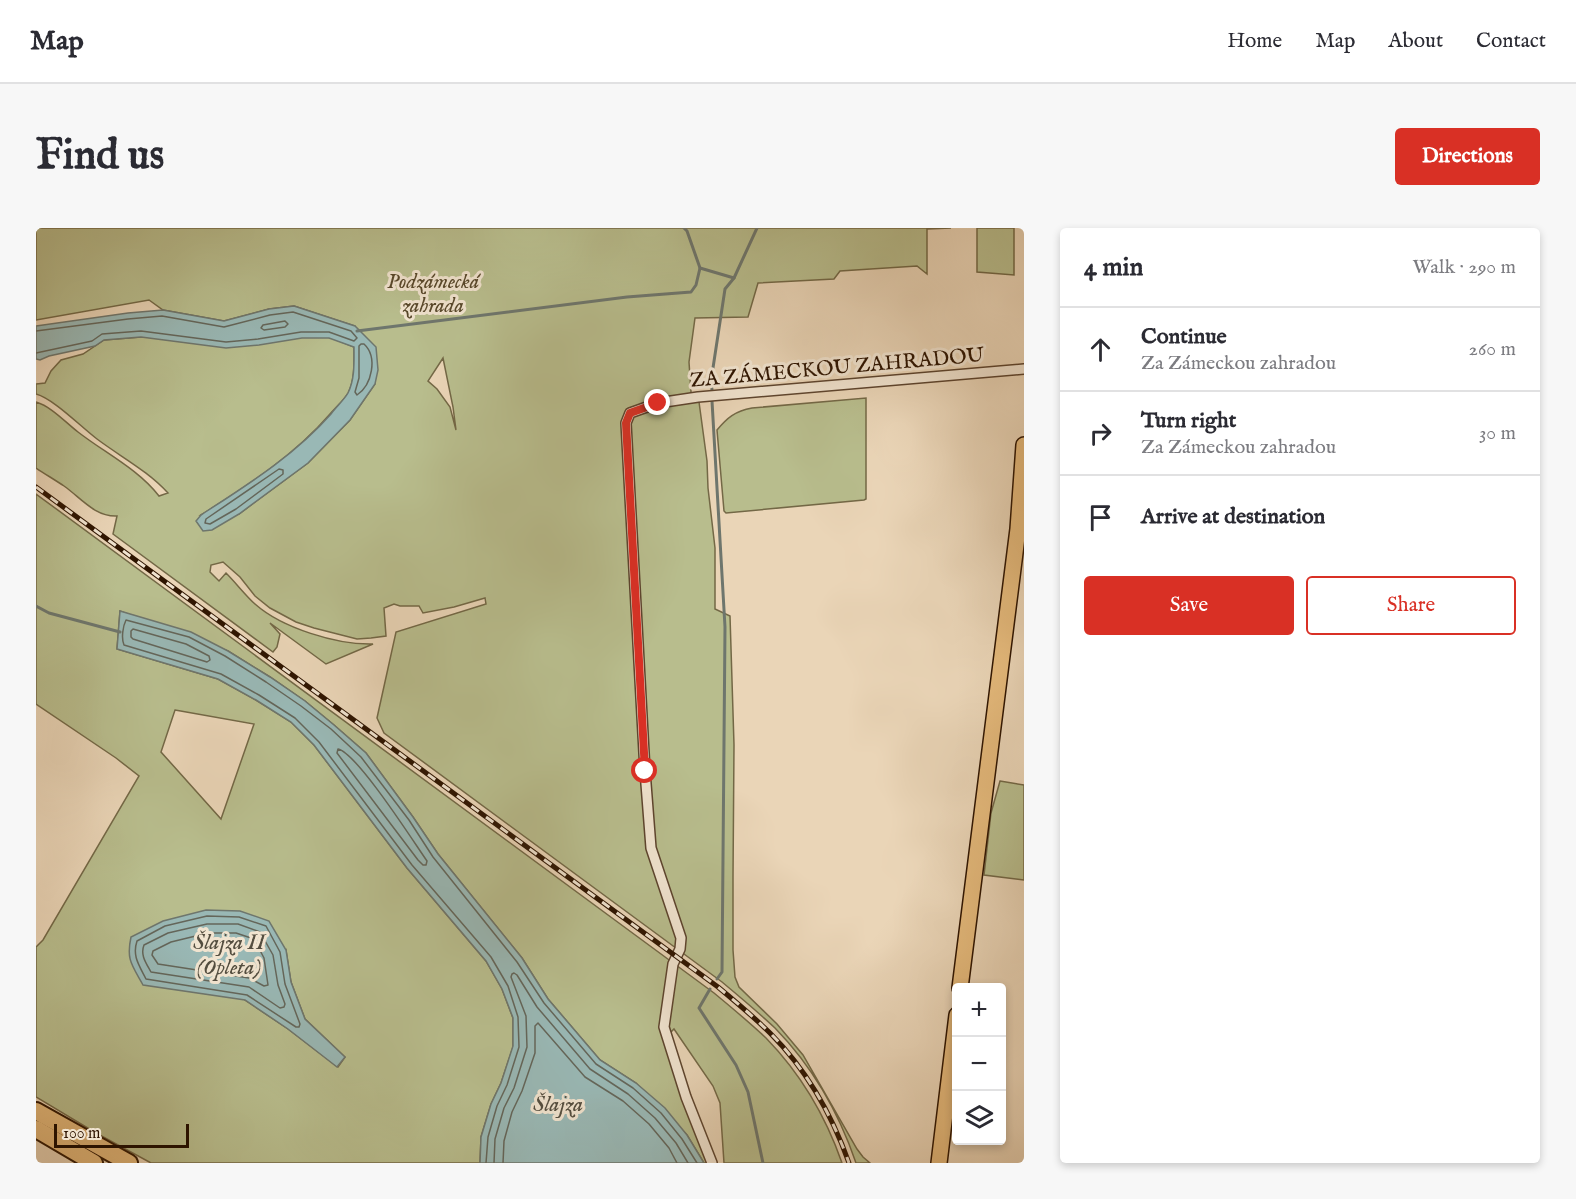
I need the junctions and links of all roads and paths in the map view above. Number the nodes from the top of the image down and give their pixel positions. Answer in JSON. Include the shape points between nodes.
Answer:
{"nodes":[{"id":1,"x":1024,"y":369,"type":"edge"},
{"id":2,"x":1024,"y":446,"type":"edge"},
{"id":3,"x":961,"y":983,"type":"edge"},
{"id":4,"x":954,"y":1037,"type":"edge"},
{"id":5,"x":36,"y":1111,"type":"edge"},
{"id":6,"x":36,"y":1130,"type":"edge"},
{"id":7,"x":94,"y":1163,"type":"edge"},
{"id":8,"x":129,"y":1163,"type":"edge"},
{"id":9,"x":712,"y":1163,"type":"edge"},
{"id":10,"x":939,"y":1163,"type":"edge"}],
"edges":[{"from":1,"to":9,"type":"street","name":"ZA ZÁMECKOU ZAHRADOU","via":[[698,397],[658,403],[630,413],[626,423],[651,848],[681,938],[663,1027]]},
{"from":2,"to":3,"type":"main road","via":[[1018,529]]},
{"from":4,"to":10,"type":"main road"},
{"from":5,"to":8,"type":"highway"},
{"from":6,"to":7,"type":"highway"}]}
